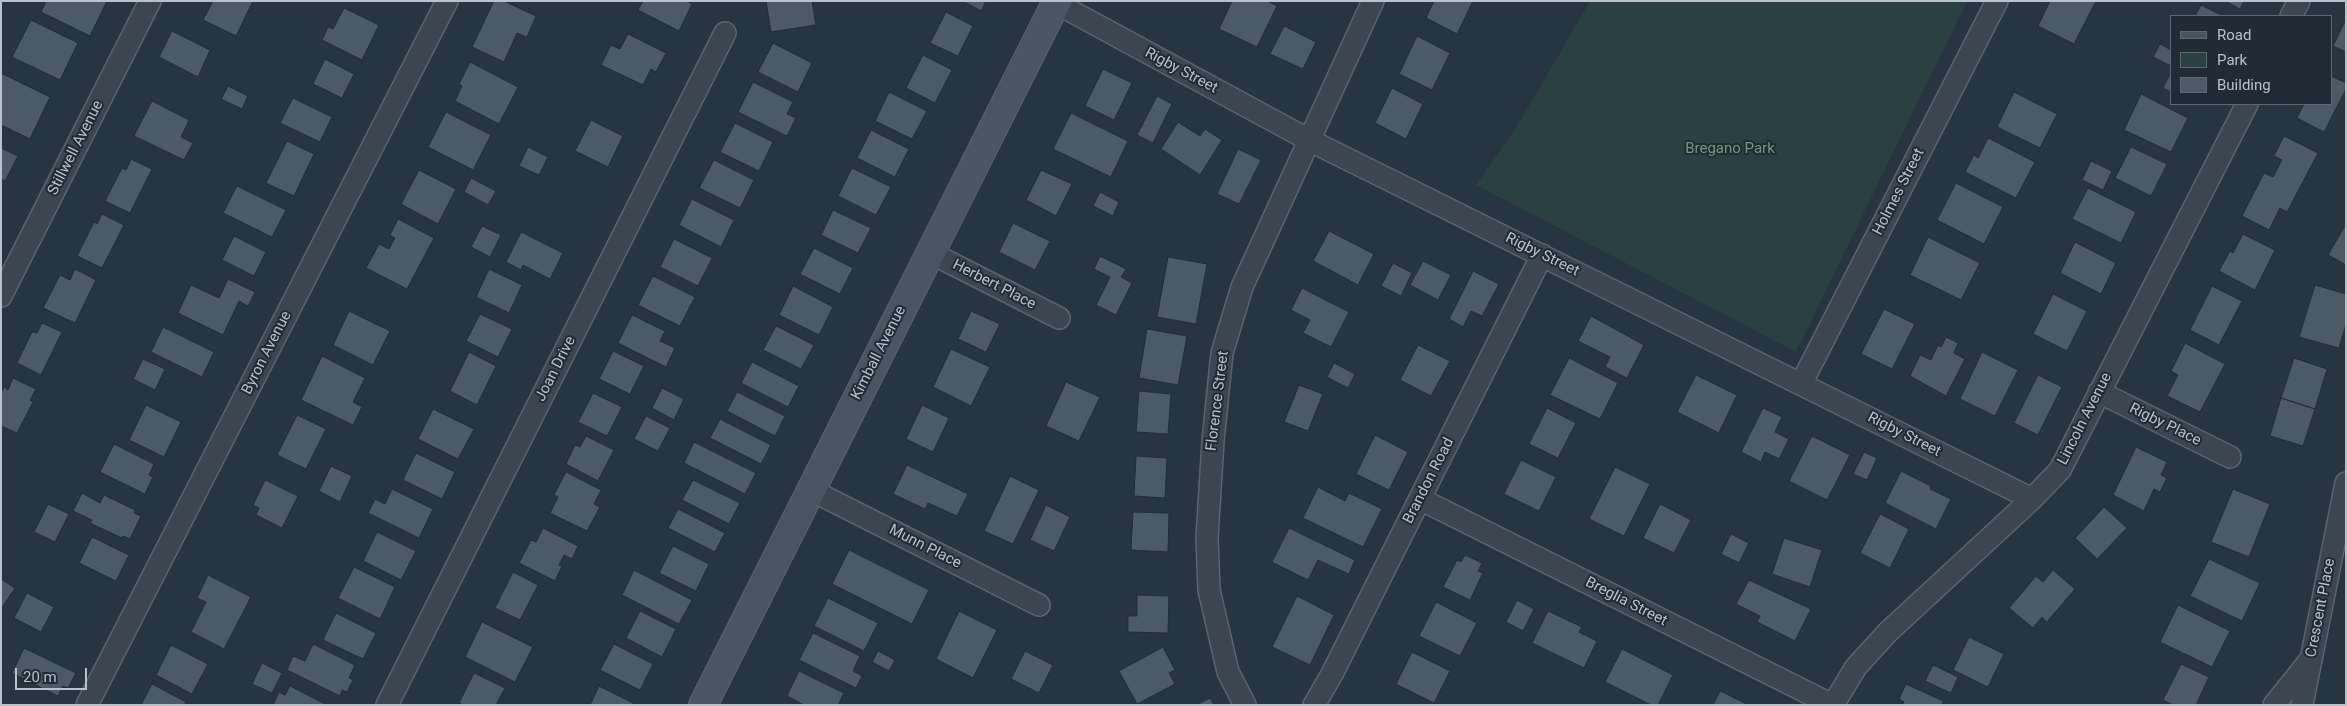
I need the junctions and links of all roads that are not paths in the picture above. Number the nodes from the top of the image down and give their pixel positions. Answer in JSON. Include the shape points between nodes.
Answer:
{"nodes":[{"id":1,"x":150,"y":1,"type":"edge"},
{"id":2,"x":447,"y":1,"type":"edge"},
{"id":3,"x":1373,"y":1,"type":"edge"},
{"id":4,"x":1997,"y":1,"type":"edge"},
{"id":5,"x":2299,"y":1,"type":"edge"},
{"id":6,"x":1056,"y":2,"type":"edge"},
{"id":7,"x":2292,"y":15,"type":"edge"},
{"id":8,"x":725,"y":33,"type":"dead end"},
{"id":9,"x":2246,"y":105,"type":"edge"},
{"id":10,"x":1309,"y":140,"type":"junction"},
{"id":11,"x":930,"y":252,"type":"junction"},
{"id":12,"x":1542,"y":255,"type":"junction"},
{"id":13,"x":1,"y":296,"type":"edge"},
{"id":14,"x":1059,"y":318,"type":"dead end"},
{"id":15,"x":1801,"y":384,"type":"junction"},
{"id":16,"x":2099,"y":392,"type":"junction"},
{"id":17,"x":2230,"y":457,"type":"dead end"},
{"id":18,"x":2346,"y":483,"type":"edge"},
{"id":19,"x":811,"y":490,"type":"junction"},
{"id":20,"x":1420,"y":499,"type":"junction"},
{"id":21,"x":2032,"y":499,"type":"junction"},
{"id":22,"x":1039,"y":605,"type":"dead end"},
{"id":23,"x":2311,"y":658,"type":"junction"},
{"id":24,"x":87,"y":705,"type":"edge"},
{"id":25,"x":387,"y":705,"type":"edge"},
{"id":26,"x":703,"y":705,"type":"edge"},
{"id":27,"x":1245,"y":705,"type":"edge"},
{"id":28,"x":1314,"y":705,"type":"edge"},
{"id":29,"x":1832,"y":705,"type":"edge"},
{"id":30,"x":2274,"y":705,"type":"edge"},
{"id":31,"x":2302,"y":705,"type":"edge"}],
"edges":[{"from":1,"to":13,"type":"street","name":"Stillwell Avenue"},
{"from":2,"to":24,"type":"street","name":"Byron Avenue"},
{"from":3,"to":10,"type":"street","name":"Florence Street"},
{"from":4,"to":15,"type":"street","name":"Holmes Street"},
{"from":5,"to":7,"type":"street"},
{"from":6,"to":10,"type":"street","name":"Rigby Street"},
{"from":6,"to":11,"type":"street","name":"Kimball Avenue"},
{"from":8,"to":25,"type":"street","name":"Joan Drive"},
{"from":9,"to":16,"type":"street","name":"Lincoln Avenue"},
{"from":10,"to":12,"type":"street","name":"Rigby Street"},
{"from":10,"to":27,"type":"street","name":"Florence Street","via":[[1242,287],[1222,354],[1207,538],[1210,590],[1228,672]]},
{"from":11,"to":14,"type":"street","name":"Herbert Place"},
{"from":11,"to":19,"type":"street","name":"Kimball Avenue"},
{"from":12,"to":15,"type":"street","name":"Rigby Street"},
{"from":12,"to":20,"type":"street","name":"Brandon Road"},
{"from":15,"to":21,"type":"street","name":"Rigby Street"},
{"from":16,"to":17,"type":"street","name":"Rigby Place"},
{"from":16,"to":21,"type":"street","name":"Lincoln Avenue","via":[[2060,470]]},
{"from":18,"to":23,"type":"street","name":"Crescent Place"},
{"from":19,"to":22,"type":"street","name":"Munn Place"},
{"from":19,"to":26,"type":"street","name":"Kimball Avenue"},
{"from":20,"to":28,"type":"street","name":"Brandon Road"},
{"from":20,"to":29,"type":"street","name":"Breglia Street"},
{"from":21,"to":29,"type":"street","name":"Lincoln Avenue","via":[[1888,632],[1856,667]]},
{"from":23,"to":30,"type":"street"},
{"from":23,"to":31,"type":"street","name":"Crescent Place"}]}
